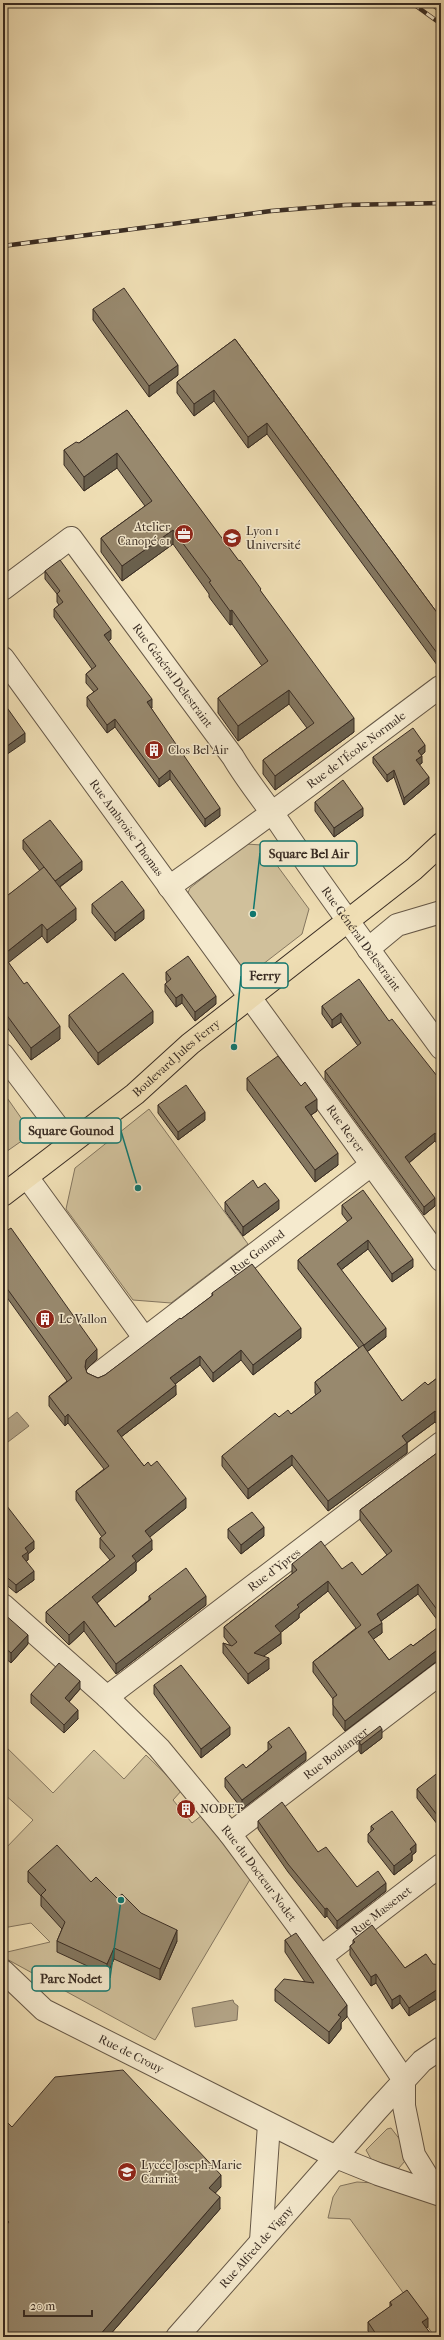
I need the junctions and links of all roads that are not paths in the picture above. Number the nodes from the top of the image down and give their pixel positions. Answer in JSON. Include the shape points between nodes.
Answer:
{"nodes":[{"id":1,"x":3,"y":589,"type":"edge"},
{"id":2,"x":3,"y":658,"type":"edge"},
{"id":3,"x":440,"y":688,"type":"edge"},
{"id":4,"x":273,"y":814,"type":"junction"},
{"id":5,"x":441,"y":844,"type":"edge"},
{"id":6,"x":169,"y":887,"type":"junction"},
{"id":7,"x":441,"y":912,"type":"edge"},
{"id":8,"x":348,"y":922,"type":"junction"},
{"id":9,"x":368,"y":950,"type":"junction"},
{"id":10,"x":249,"y":998,"type":"junction"},
{"id":11,"x":441,"y":1048,"type":"edge"},
{"id":12,"x":3,"y":1055,"type":"edge"},
{"id":13,"x":70,"y":1144,"type":"junction"},
{"id":14,"x":370,"y":1165,"type":"junction"},
{"id":15,"x":27,"y":1177,"type":"junction"},
{"id":16,"x":3,"y":1195,"type":"edge"},
{"id":17,"x":441,"y":1260,"type":"edge"},
{"id":18,"x":145,"y":1339,"type":"junction"},
{"id":19,"x":96,"y":1375,"type":"edge"},
{"id":20,"x":441,"y":1442,"type":"edge"},
{"id":21,"x":3,"y":1605,"type":"edge"},
{"id":22,"x":441,"y":1674,"type":"edge"},
{"id":23,"x":107,"y":1698,"type":"junction"},
{"id":24,"x":230,"y":1834,"type":"junction"},
{"id":25,"x":441,"y":1865,"type":"edge"},
{"id":26,"x":321,"y":1957,"type":"junction"},
{"id":27,"x":3,"y":1971,"type":"edge"},
{"id":28,"x":439,"y":2049,"type":"edge"},
{"id":29,"x":404,"y":2080,"type":"junction"},
{"id":30,"x":269,"y":2124,"type":"junction"},
{"id":31,"x":336,"y":2157,"type":"junction"},
{"id":32,"x":441,"y":2190,"type":"edge"},
{"id":33,"x":441,"y":2195,"type":"edge"},
{"id":34,"x":261,"y":2242,"type":"junction"},
{"id":35,"x":178,"y":2337,"type":"edge"}],
"edges":[{"from":1,"to":4,"type":"street","name":"Rue Général Delestraint","via":[[71,538]]},
{"from":2,"to":6,"type":"street","name":"Rue Ambroise Thomas"},
{"from":3,"to":4,"type":"street","name":"Rue de l'École Normale","via":[[311,782]]},
{"from":4,"to":6,"type":"street","name":"Rue de l'École Normale"},
{"from":4,"to":8,"type":"street","name":"Rue Général Delestraint"},
{"from":5,"to":8,"type":"main road","name":"Boulevard Jules Ferry"},
{"from":6,"to":10,"type":"street","name":"Rue Ambroise Thomas"},
{"from":7,"to":9,"type":"street","via":[[397,925]]},
{"from":8,"to":9,"type":"street","name":"Rue Général Delestraint"},
{"from":8,"to":10,"type":"main road","name":"Boulevard Jules Ferry"},
{"from":9,"to":11,"type":"street","name":"Rue Général Delestraint"},
{"from":10,"to":13,"type":"main road","name":"Boulevard Jules Ferry","via":[[190,1044],[135,1094]]},
{"from":10,"to":14,"type":"street","name":"Rue Reyer"},
{"from":12,"to":13,"type":"street"},
{"from":13,"to":15,"type":"main road","name":"Boulevard Jules Ferry"},
{"from":14,"to":17,"type":"street","name":"Rue Reyer"},
{"from":14,"to":18,"type":"street","name":"Rue Gounod"},
{"from":15,"to":16,"type":"main road","name":"Boulevard Jules Ferry"},
{"from":15,"to":18,"type":"street"},
{"from":18,"to":19,"type":"street","name":"Rue Gounod"},
{"from":20,"to":23,"type":"street","name":"Rue d'Ypres"},
{"from":21,"to":23,"type":"street","name":"Rue du Docteur Nodet"},
{"from":22,"to":24,"type":"street","name":"Rue Boulanger"},
{"from":23,"to":24,"type":"street","name":"Rue du Docteur Nodet","via":[[159,1748]]},
{"from":24,"to":26,"type":"street","name":"Rue du Docteur Nodet"},
{"from":25,"to":26,"type":"street","name":"Rue Massenet"},
{"from":26,"to":29,"type":"street","name":"Rue du Docteur Nodet"},
{"from":27,"to":30,"type":"street","name":"Rue de Crouy","via":[[44,2010]]},
{"from":28,"to":29,"type":"street","name":"Rue Alfred de Vigny"},
{"from":29,"to":31,"type":"street","name":"Rue Alfred de Vigny"},
{"from":29,"to":32,"type":"street","via":[[404,2106],[414,2155],[427,2176]]},
{"from":30,"to":31,"type":"street","name":"Rue de Crouy"},
{"from":30,"to":34,"type":"street"},
{"from":31,"to":33,"type":"street","name":"Rue de Crouy"},
{"from":31,"to":34,"type":"street","name":"Rue Alfred de Vigny"},
{"from":34,"to":35,"type":"street","name":"Rue Alfred de Vigny"}]}
